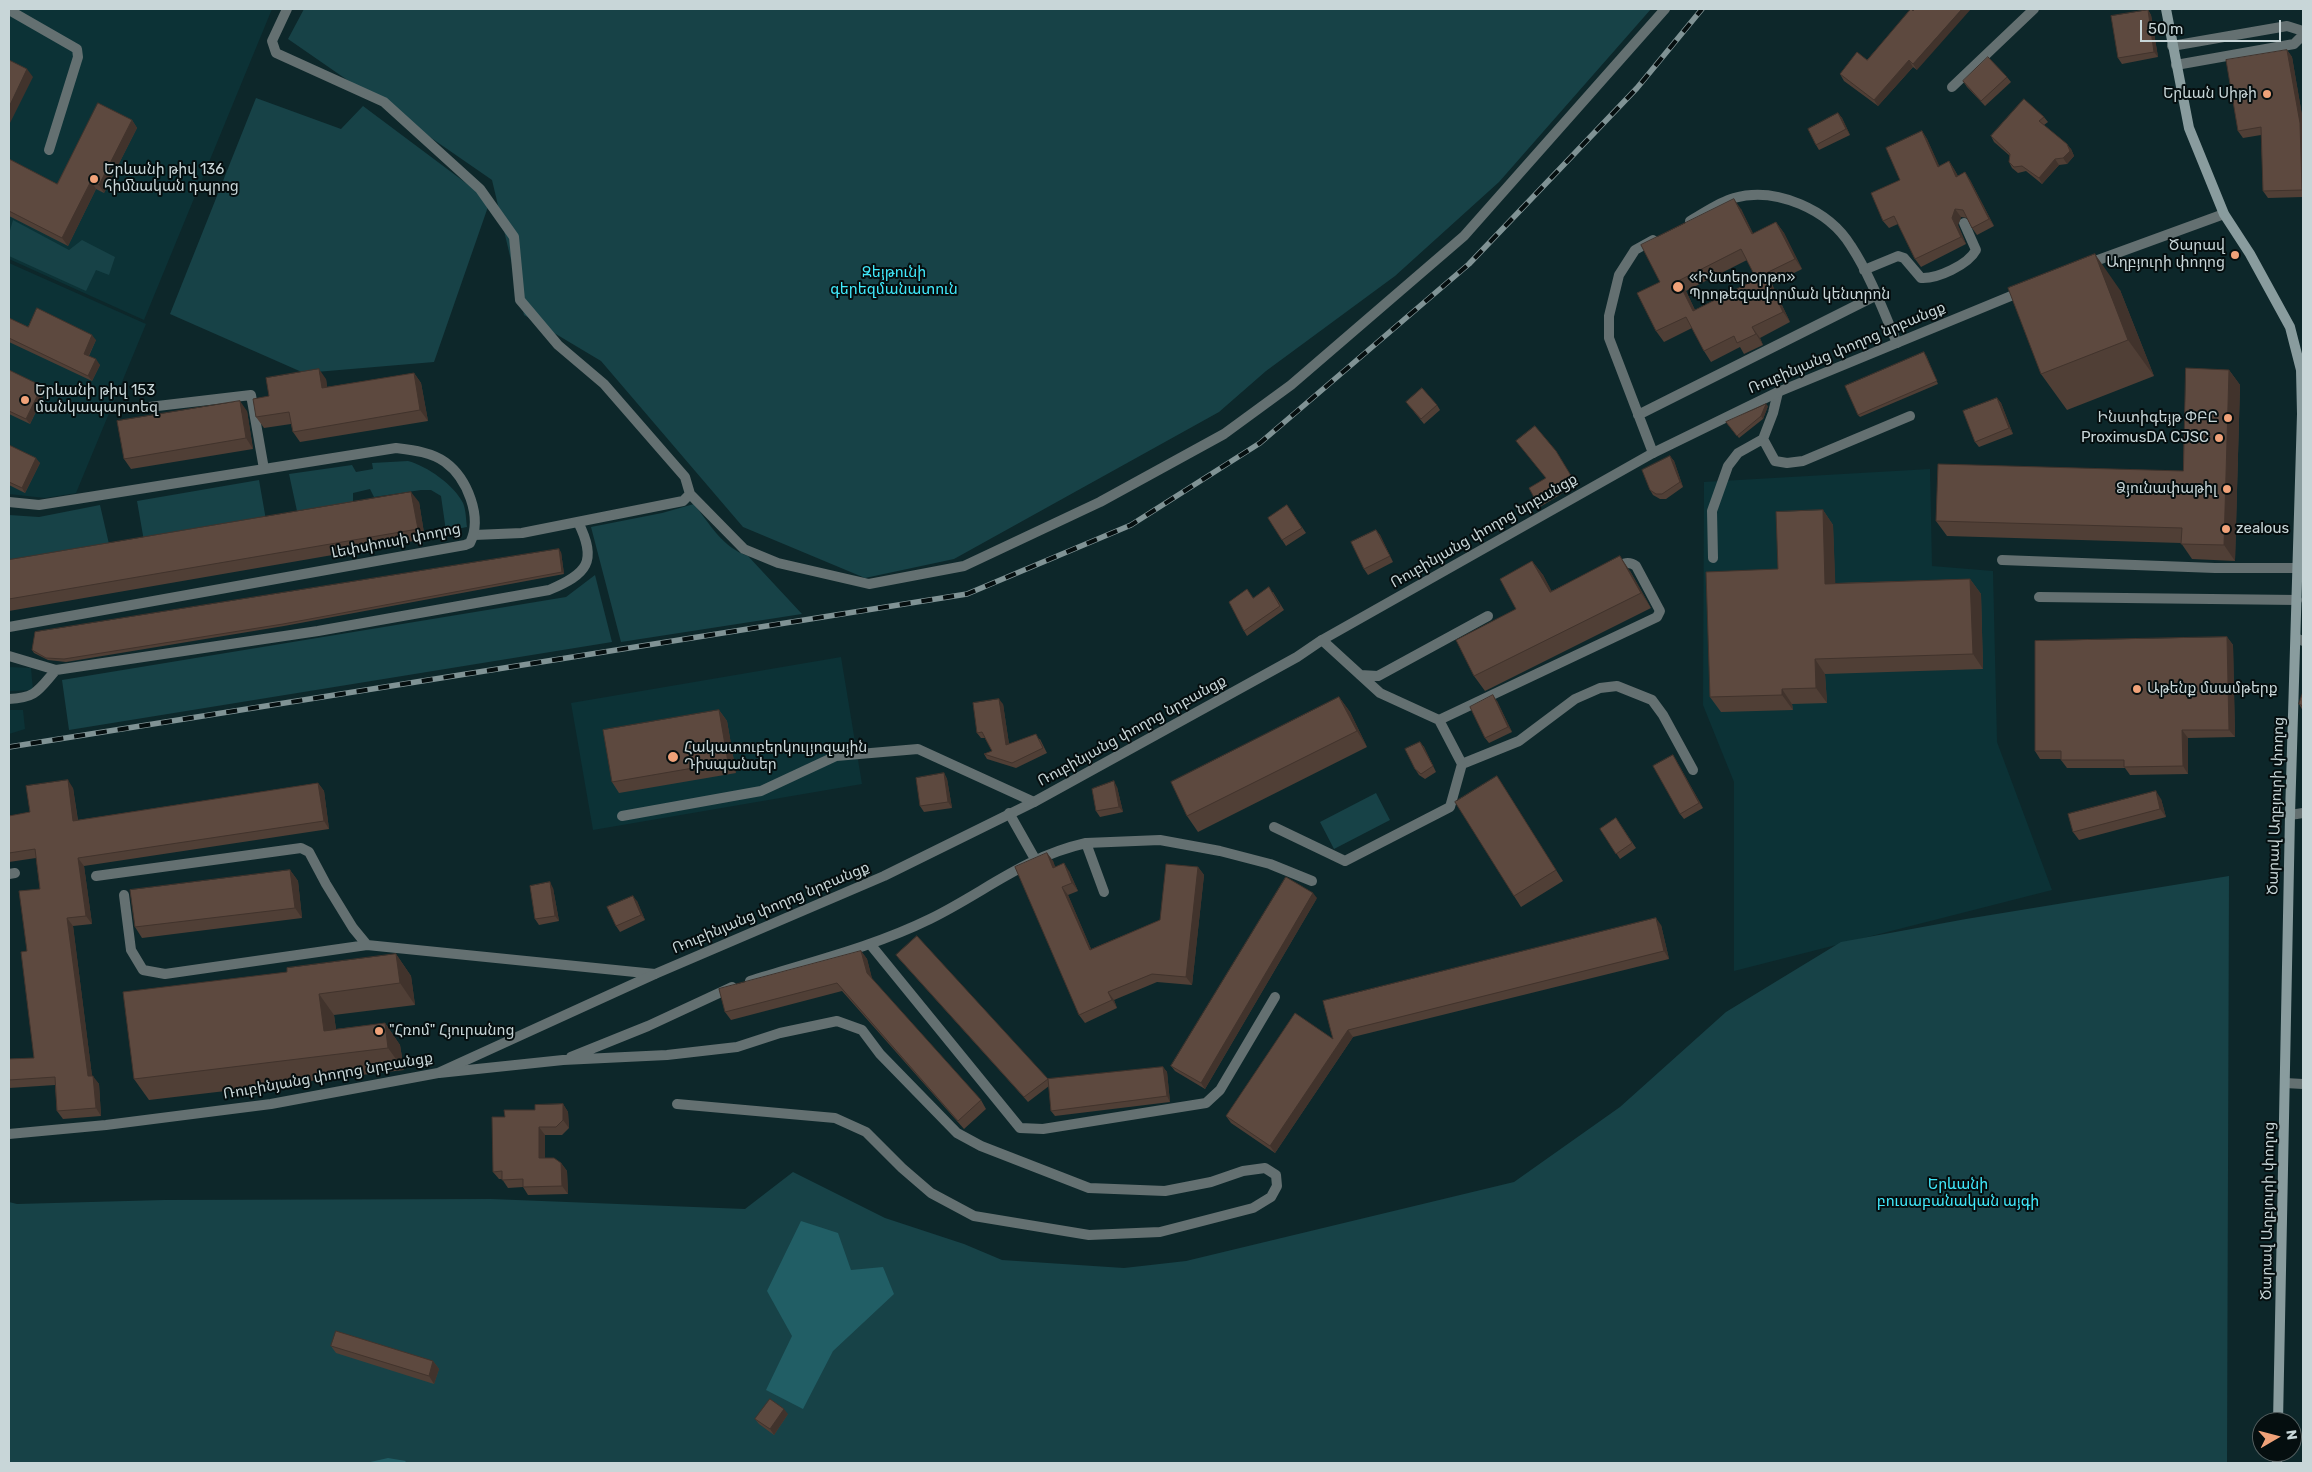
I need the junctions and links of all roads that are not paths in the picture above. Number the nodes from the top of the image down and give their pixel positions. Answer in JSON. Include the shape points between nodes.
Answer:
{"nodes":[{"id":1,"x":287,"y":9,"type":"edge"},
{"id":2,"x":1665,"y":9,"type":"edge"},
{"id":3,"x":2034,"y":9,"type":"edge"},
{"id":4,"x":2166,"y":9,"type":"edge"},
{"id":5,"x":9,"y":10,"type":"edge"},
{"id":6,"x":2303,"y":33,"type":"edge"},
{"id":7,"x":2172,"y":46,"type":"junction"},
{"id":8,"x":2176,"y":65,"type":"junction"},
{"id":9,"x":1952,"y":87,"type":"dead end"},
{"id":10,"x":49,"y":150,"type":"dead end"},
{"id":11,"x":2224,"y":214,"type":"junction"},
{"id":12,"x":1964,"y":223,"type":"edge"},
{"id":13,"x":1684,"y":224,"type":"edge"},
{"id":14,"x":1659,"y":237,"type":"edge"},
{"id":15,"x":2075,"y":269,"type":"edge"},
{"id":16,"x":1864,"y":270,"type":"junction"},
{"id":17,"x":2030,"y":288,"type":"edge"},
{"id":18,"x":1876,"y":295,"type":"junction"},
{"id":19,"x":1897,"y":343,"type":"junction"},
{"id":20,"x":1778,"y":392,"type":"junction"},
{"id":21,"x":149,"y":407,"type":"dead end"},
{"id":22,"x":1638,"y":415,"type":"junction"},
{"id":23,"x":1910,"y":416,"type":"dead end"},
{"id":24,"x":1763,"y":439,"type":"junction"},
{"id":25,"x":1653,"y":453,"type":"junction"},
{"id":26,"x":264,"y":469,"type":"junction"},
{"id":27,"x":2302,"y":477,"type":"edge"},
{"id":28,"x":690,"y":494,"type":"junction"},
{"id":29,"x":9,"y":502,"type":"edge"},
{"id":30,"x":578,"y":522,"type":"junction"},
{"id":31,"x":474,"y":535,"type":"junction"},
{"id":32,"x":1713,"y":558,"type":"dead end"},
{"id":33,"x":2002,"y":560,"type":"dead end"},
{"id":34,"x":2298,"y":568,"type":"junction"},
{"id":35,"x":1606,"y":572,"type":"edge"},
{"id":36,"x":2038,"y":597,"type":"dead end"},
{"id":37,"x":2297,"y":600,"type":"junction"},
{"id":38,"x":1488,"y":616,"type":"dead end"},
{"id":39,"x":9,"y":627,"type":"edge"},
{"id":40,"x":1322,"y":640,"type":"junction"},
{"id":41,"x":2300,"y":640,"type":"edge"},
{"id":42,"x":9,"y":656,"type":"edge"},
{"id":43,"x":56,"y":670,"type":"junction"},
{"id":44,"x":1360,"y":675,"type":"junction"},
{"id":45,"x":9,"y":699,"type":"edge"},
{"id":46,"x":1439,"y":720,"type":"junction"},
{"id":47,"x":1462,"y":764,"type":"junction"},
{"id":48,"x":1693,"y":770,"type":"dead end"},
{"id":49,"x":1034,"y":802,"type":"junction"},
{"id":50,"x":1010,"y":813,"type":"junction"},
{"id":51,"x":2303,"y":813,"type":"edge"},
{"id":52,"x":2290,"y":815,"type":"junction"},
{"id":53,"x":622,"y":816,"type":"dead end"},
{"id":54,"x":1274,"y":828,"type":"dead end"},
{"id":55,"x":1086,"y":843,"type":"junction"},
{"id":56,"x":1035,"y":859,"type":"junction"},
{"id":57,"x":96,"y":876,"type":"dead end"},
{"id":58,"x":1312,"y":881,"type":"dead end"},
{"id":59,"x":1104,"y":892,"type":"dead end"},
{"id":60,"x":124,"y":895,"type":"dead end"},
{"id":61,"x":367,"y":944,"type":"junction"},
{"id":62,"x":870,"y":944,"type":"junction"},
{"id":63,"x":655,"y":974,"type":"junction"},
{"id":64,"x":1275,"y":997,"type":"dead end"},
{"id":65,"x":563,"y":1060,"type":"junction"},
{"id":66,"x":438,"y":1074,"type":"junction"},
{"id":67,"x":2285,"y":1083,"type":"junction"},
{"id":68,"x":2303,"y":1084,"type":"edge"},
{"id":69,"x":677,"y":1104,"type":"dead end"},
{"id":70,"x":9,"y":1134,"type":"edge"},
{"id":71,"x":2278,"y":1412,"type":"edge"}],
"edges":[{"from":1,"to":28,"type":"street","via":[[272,41],[276,54],[384,102],[480,189],[514,237],[520,300],[558,345],[604,384],[684,477]]},
{"from":2,"to":28,"type":"street","via":[[1464,236],[1291,385],[1224,434],[1100,502],[964,566],[869,584],[778,563],[744,549]]},
{"from":3,"to":9,"type":"street"},
{"from":4,"to":7,"type":"main road","name":"Ծարավ Աղբյուրի փողոց"},
{"from":5,"to":10,"type":"street","via":[[77,49],[78,57]]},
{"from":6,"to":7,"type":"street","via":[[2287,26]]},
{"from":6,"to":8,"type":"street","via":[[2294,44]]},
{"from":7,"to":8,"type":"main road","name":"Ծարավ Աղբյուրի փողոց"},
{"from":8,"to":11,"type":"main road","name":"Ծարավ Աղբյուրի փողոց","via":[[2189,128]]},
{"from":11,"to":15,"type":"street"},
{"from":11,"to":27,"type":"main road","name":"Ծարավ Աղբյուրի փողոց","via":[[2290,327],[2301,370]]},
{"from":12,"to":16,"type":"street","via":[[1976,250],[1965,261],[1940,274],[1921,278],[1904,258],[1898,256]]},
{"from":13,"to":16,"type":"street","via":[[1733,198],[1763,194],[1785,198],[1828,221],[1851,245]]},
{"from":14,"to":22,"type":"street","via":[[1635,250],[1627,260],[1619,275],[1610,316],[1610,338]]},
{"from":16,"to":18,"type":"street"},
{"from":17,"to":19,"type":"street","name":"Ռուբինյանց փողոց նրբանցք"},
{"from":18,"to":19,"type":"street"},
{"from":18,"to":22,"type":"street"},
{"from":19,"to":20,"type":"street","name":"Ռուբինյանց փողոց նրբանցք"},
{"from":20,"to":24,"type":"street"},
{"from":20,"to":25,"type":"street","name":"Ռուբինյանց փողոց նրբանցք"},
{"from":21,"to":26,"type":"street","via":[[251,395]]},
{"from":22,"to":25,"type":"street"},
{"from":23,"to":24,"type":"street","via":[[1803,461],[1774,461]]},
{"from":24,"to":32,"type":"street","via":[[1738,453],[1728,466],[1712,512]]},
{"from":25,"to":40,"type":"street","name":"Ռուբինյանց փողոց նրբանցք"},
{"from":26,"to":29,"type":"street","name":"Լեփսիուսի փողոց","via":[[39,505]]},
{"from":26,"to":31,"type":"street","name":"Լեփսիուսի փողոց","via":[[396,448],[416,450],[444,462],[460,478],[474,510]]},
{"from":27,"to":34,"type":"main road","name":"Ծարավ Աղբյուրի փողոց"},
{"from":28,"to":30,"type":"street","via":[[683,501]]},
{"from":30,"to":31,"type":"street","via":[[522,533]]},
{"from":30,"to":43,"type":"street","via":[[588,548],[585,569],[569,582],[549,590],[318,631]]},
{"from":31,"to":39,"type":"street","name":"Լեփսիուսի փողոց","via":[[465,545]]},
{"from":33,"to":34,"type":"street"},
{"from":34,"to":37,"type":"main road","name":"Ծարավ Աղբյուրի փողոց"},
{"from":35,"to":46,"type":"street","via":[[1623,563],[1636,566],[1660,611],[1657,616]]},
{"from":36,"to":37,"type":"street"},
{"from":37,"to":41,"type":"main road","name":"Ծարավ Աղբյուրի փողոց"},
{"from":38,"to":44,"type":"street","via":[[1378,676]]},
{"from":40,"to":44,"type":"street"},
{"from":40,"to":49,"type":"street","name":"Ռուբինյանց փողոց նրբանցք","via":[[1297,657]]},
{"from":41,"to":52,"type":"main road","name":"Ծարավ Աղբյուրի փողոց"},
{"from":42,"to":43,"type":"street"},
{"from":43,"to":45,"type":"street","via":[[46,686],[25,698]]},
{"from":44,"to":46,"type":"street","via":[[1380,693]]},
{"from":46,"to":47,"type":"street"},
{"from":47,"to":48,"type":"street","via":[[1519,741],[1575,698],[1600,688],[1617,686],[1652,700]]},
{"from":47,"to":54,"type":"street","via":[[1450,807],[1345,861]]},
{"from":49,"to":50,"type":"street","name":"Ռուբինյանց փողոց նրբանցք"},
{"from":49,"to":53,"type":"street","via":[[918,749],[836,756],[762,791]]},
{"from":50,"to":56,"type":"street"},
{"from":50,"to":63,"type":"street","name":"Ռուբինյանց փողոց նրբանցք","via":[[884,876]]},
{"from":51,"to":52,"type":"street"},
{"from":52,"to":67,"type":"main road","name":"Ծարավ Աղբյուրի փողոց"},
{"from":55,"to":56,"type":"street"},
{"from":55,"to":58,"type":"street","via":[[1160,840],[1220,850],[1270,864]]},
{"from":55,"to":59,"type":"street"},
{"from":56,"to":62,"type":"street","via":[[931,919]]},
{"from":57,"to":61,"type":"street","via":[[301,848],[310,852],[336,901]]},
{"from":60,"to":61,"type":"street","via":[[131,950],[143,970],[165,974]]},
{"from":61,"to":63,"type":"street"},
{"from":62,"to":64,"type":"street","via":[[1020,1128],[1043,1129],[1206,1102],[1220,1090]]},
{"from":62,"to":65,"type":"street","via":[[725,989],[648,1026]]},
{"from":63,"to":66,"type":"street","name":"Ռուբինյանց փողոց նրբանցք"},
{"from":65,"to":66,"type":"street"},
{"from":65,"to":69,"type":"street","via":[[667,1056],[738,1047],[780,1033],[837,1021],[862,1030],[880,1054],[957,1133],[981,1146],[1089,1188],[1165,1191],[1265,1168],[1276,1175],[1278,1186],[1271,1197],[1253,1208],[1160,1232],[1089,1235],[974,1216],[931,1193],[866,1132],[835,1118]]},
{"from":66,"to":70,"type":"street","name":"Ռուբինյանց փողոց նրբանցք","via":[[271,1104]]},
{"from":67,"to":68,"type":"street"},
{"from":67,"to":71,"type":"main road","name":"Ծարավ Աղբյուրի փողոց"}]}
